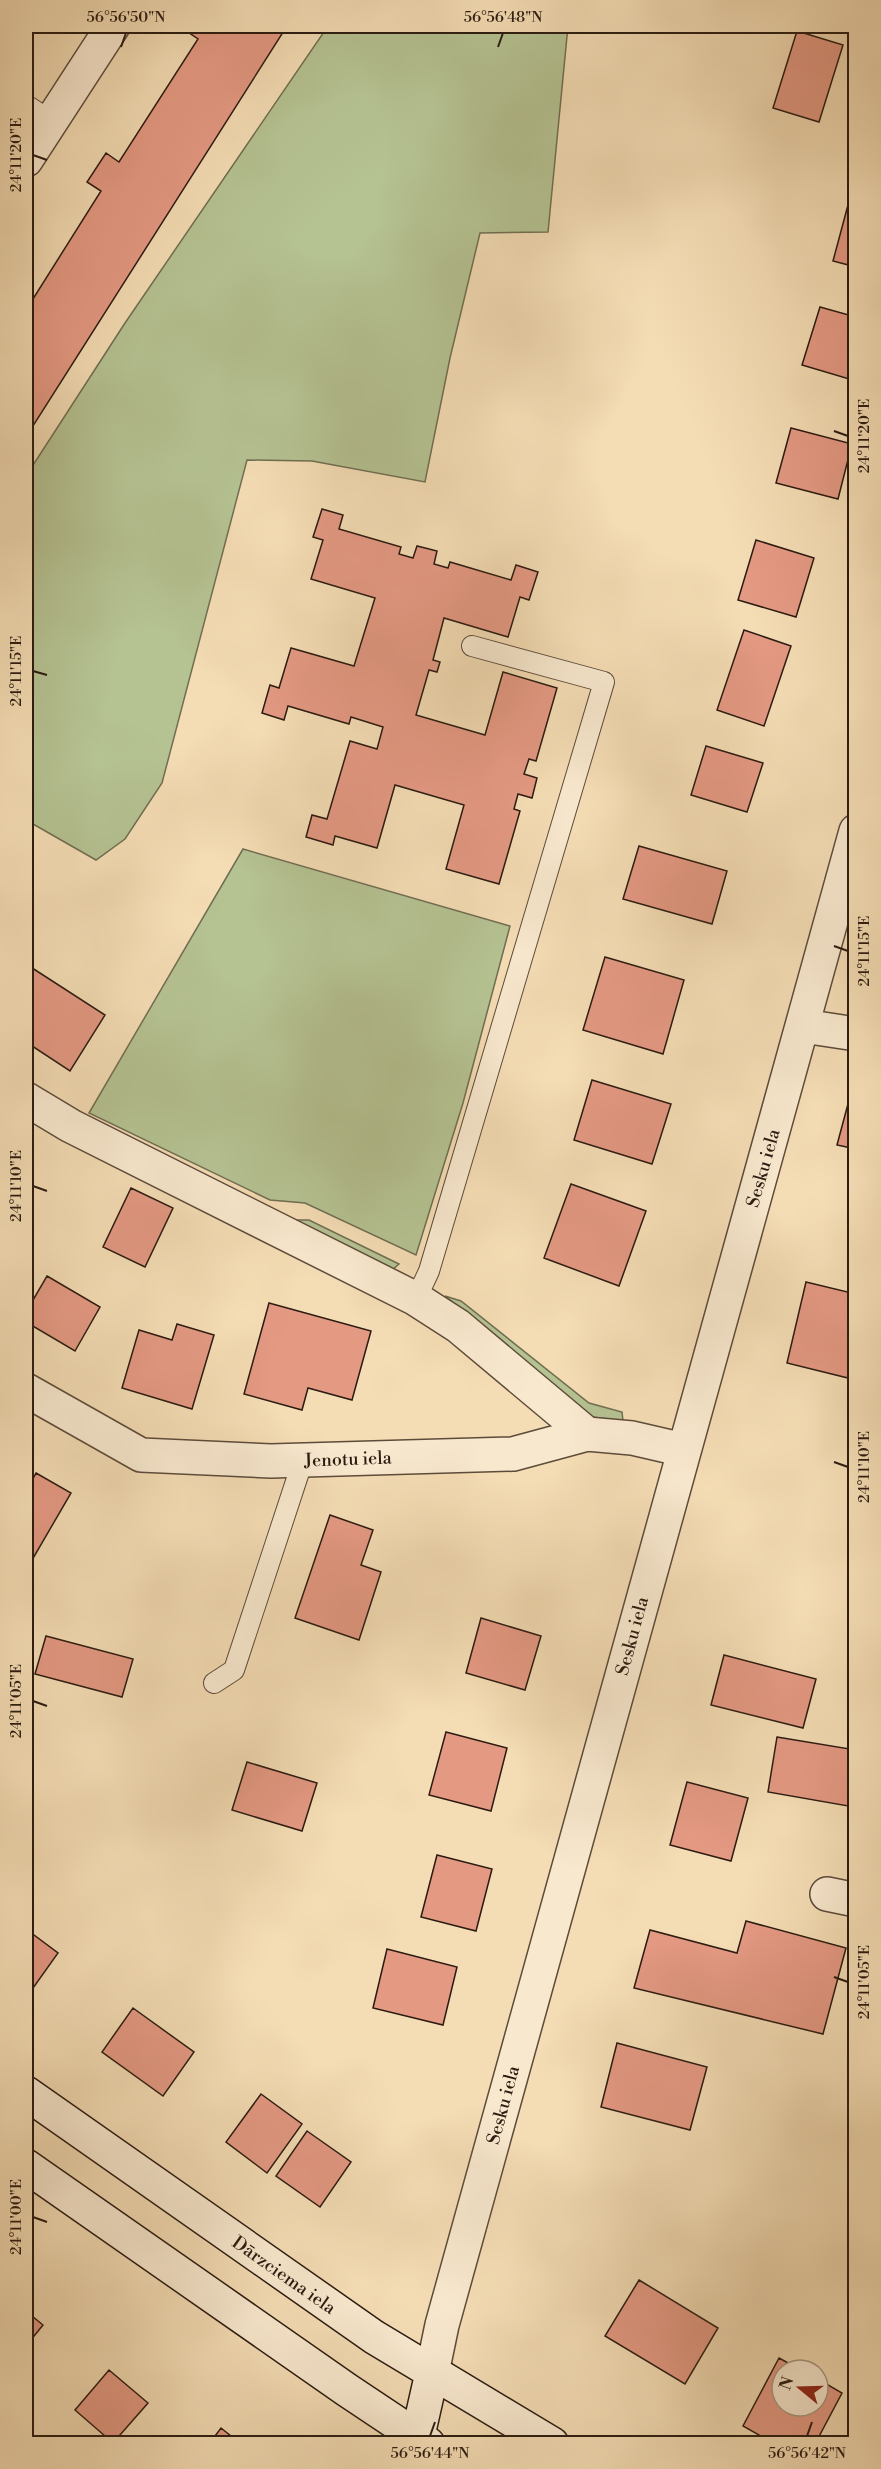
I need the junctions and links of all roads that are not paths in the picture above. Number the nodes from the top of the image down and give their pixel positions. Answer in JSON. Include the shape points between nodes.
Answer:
{"nodes":[{"id":1,"x":112,"y":26,"type":"edge"},
{"id":2,"x":38,"y":113,"type":"edge"},
{"id":3,"x":26,"y":160,"type":"edge"},
{"id":4,"x":472,"y":646,"type":"dead end"},
{"id":5,"x":855,"y":831,"type":"edge"},
{"id":6,"x":803,"y":1026,"type":"junction"},
{"id":7,"x":855,"y":1034,"type":"edge"},
{"id":8,"x":26,"y":1099,"type":"edge"},
{"id":9,"x":416,"y":1299,"type":"junction"},
{"id":10,"x":26,"y":1390,"type":"edge"},
{"id":11,"x":587,"y":1434,"type":"junction"},
{"id":12,"x":684,"y":1450,"type":"junction"},
{"id":13,"x":303,"y":1460,"type":"junction"},
{"id":14,"x":214,"y":1683,"type":"dead end"},
{"id":15,"x":26,"y":2093,"type":"edge"},
{"id":16,"x":26,"y":2166,"type":"edge"},
{"id":17,"x":432,"y":2373,"type":"junction"},
{"id":18,"x":421,"y":2441,"type":"edge"},
{"id":19,"x":552,"y":2444,"type":"edge"}],
"edges":[{"from":1,"to":2,"type":"street"},
{"from":2,"to":3,"type":"street"},
{"from":4,"to":9,"type":"lane","via":[[604,682],[429,1271]]},
{"from":5,"to":6,"type":"street","name":"Sesku iela"},
{"from":6,"to":7,"type":"street"},
{"from":6,"to":12,"type":"street","name":"Sesku iela"},
{"from":8,"to":9,"type":"street","via":[[71,1126]]},
{"from":9,"to":11,"type":"street","via":[[458,1326]]},
{"from":10,"to":13,"type":"street","name":"Jenotu iela","via":[[141,1455]]},
{"from":11,"to":12,"type":"street","name":"Jenotu iela","via":[[632,1438]]},
{"from":11,"to":13,"type":"street","name":"Jenotu iela","via":[[513,1454]]},
{"from":12,"to":17,"type":"street","name":"Sesku iela"},
{"from":13,"to":14,"type":"lane","via":[[234,1670]]},
{"from":15,"to":17,"type":"street","name":"Dārzciema iela","via":[[374,2337]]},
{"from":16,"to":18,"type":"street"},
{"from":17,"to":18,"type":"street","name":"Sesku iela"},
{"from":17,"to":19,"type":"street","name":"Dārzciema iela"}]}
